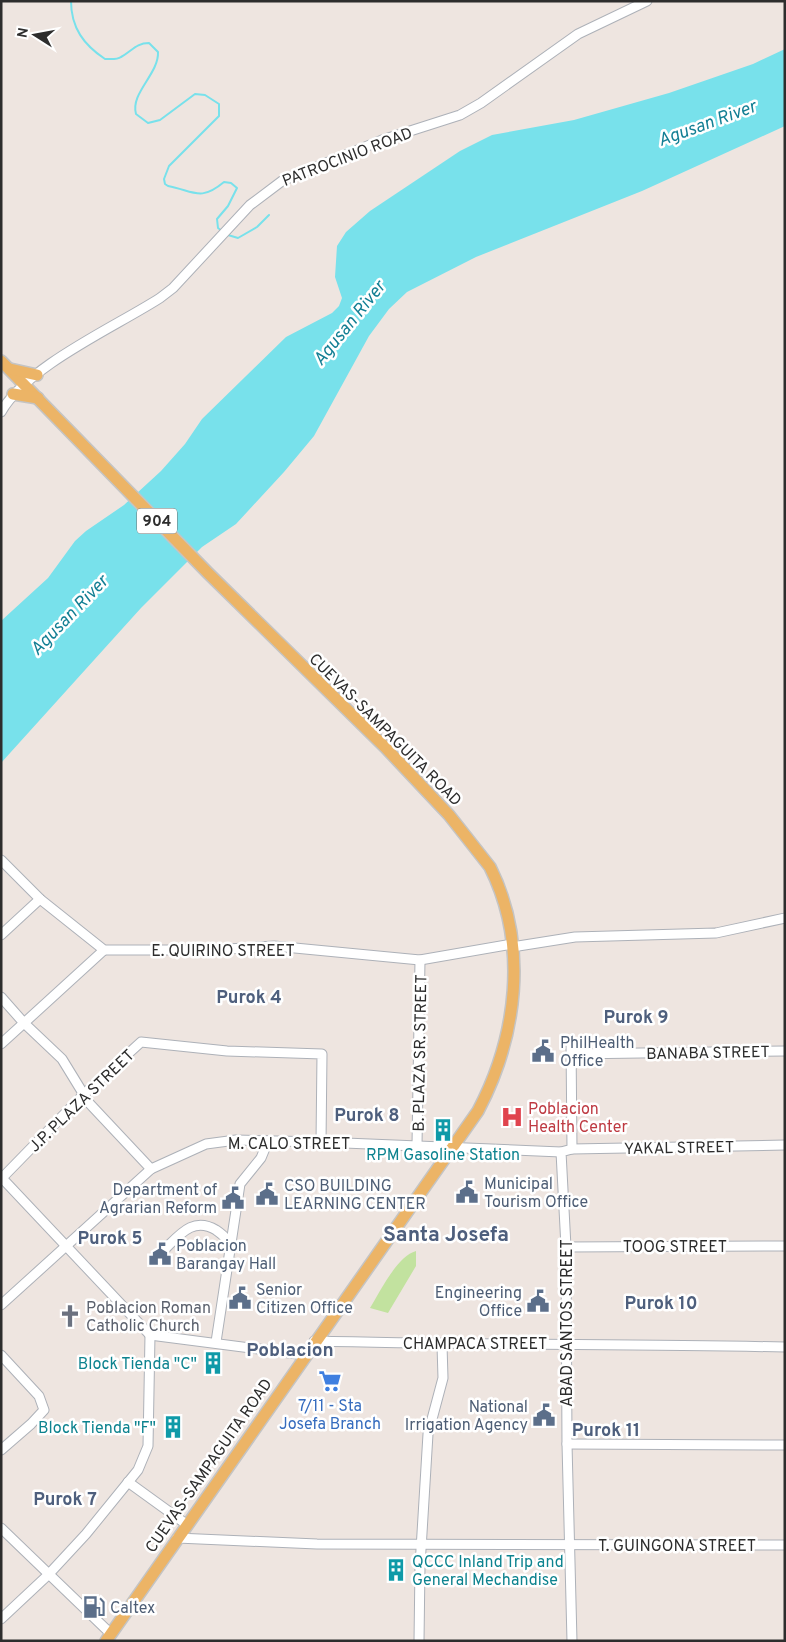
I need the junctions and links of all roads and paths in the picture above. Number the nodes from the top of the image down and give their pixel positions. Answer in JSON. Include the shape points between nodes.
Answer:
{"nodes":[{"id":1,"x":647,"y":1,"type":"edge"},
{"id":2,"x":7,"y":367,"type":"edge"},
{"id":3,"x":36,"y":375,"type":"junction"},
{"id":4,"x":24,"y":384,"type":"junction"},
{"id":5,"x":13,"y":394,"type":"junction"},
{"id":6,"x":37,"y":398,"type":"junction"},
{"id":7,"x":1,"y":412,"type":"edge"},
{"id":8,"x":1,"y":860,"type":"edge"},
{"id":9,"x":40,"y":899,"type":"junction"},
{"id":10,"x":785,"y":918,"type":"edge"},
{"id":11,"x":1,"y":935,"type":"edge"},
{"id":12,"x":512,"y":946,"type":"junction"},
{"id":13,"x":104,"y":950,"type":"junction"},
{"id":14,"x":420,"y":960,"type":"junction"},
{"id":15,"x":1,"y":997,"type":"edge"},
{"id":16,"x":24,"y":1023,"type":"junction"},
{"id":17,"x":571,"y":1043,"type":"dead end"},
{"id":18,"x":1,"y":1044,"type":"edge"},
{"id":19,"x":785,"y":1051,"type":"edge"},
{"id":20,"x":572,"y":1054,"type":"junction"},
{"id":21,"x":84,"y":1094,"type":"junction"},
{"id":22,"x":268,"y":1141,"type":"junction"},
{"id":23,"x":321,"y":1142,"type":"junction"},
{"id":24,"x":417,"y":1145,"type":"junction"},
{"id":25,"x":785,"y":1145,"type":"edge"},
{"id":26,"x":455,"y":1146,"type":"junction"},
{"id":27,"x":572,"y":1149,"type":"junction"},
{"id":28,"x":561,"y":1152,"type":"junction"},
{"id":29,"x":151,"y":1169,"type":"junction"},
{"id":30,"x":2,"y":1178,"type":"edge"},
{"id":31,"x":66,"y":1246,"type":"junction"},
{"id":32,"x":785,"y":1246,"type":"edge"},
{"id":33,"x":566,"y":1247,"type":"junction"},
{"id":34,"x":166,"y":1248,"type":"dead end"},
{"id":35,"x":231,"y":1248,"type":"junction"},
{"id":36,"x":1,"y":1306,"type":"edge"},
{"id":37,"x":150,"y":1335,"type":"junction"},
{"id":38,"x":314,"y":1341,"type":"junction"},
{"id":39,"x":216,"y":1342,"type":"junction"},
{"id":40,"x":567,"y":1344,"type":"junction"},
{"id":41,"x":442,"y":1345,"type":"junction"},
{"id":42,"x":785,"y":1347,"type":"edge"},
{"id":43,"x":305,"y":1354,"type":"junction"},
{"id":44,"x":1,"y":1355,"type":"edge"},
{"id":45,"x":567,"y":1444,"type":"junction"},
{"id":46,"x":785,"y":1445,"type":"edge"},
{"id":47,"x":1,"y":1450,"type":"edge"},
{"id":48,"x":128,"y":1482,"type":"junction"},
{"id":49,"x":186,"y":1524,"type":"junction"},
{"id":50,"x":1,"y":1528,"type":"edge"},
{"id":51,"x":177,"y":1538,"type":"junction"},
{"id":52,"x":421,"y":1543,"type":"junction"},
{"id":53,"x":785,"y":1545,"type":"edge"},
{"id":54,"x":570,"y":1546,"type":"junction"},
{"id":55,"x":48,"y":1575,"type":"junction"},
{"id":56,"x":1,"y":1619,"type":"edge"},
{"id":57,"x":108,"y":1637,"type":"edge"},
{"id":58,"x":419,"y":1641,"type":"edge"},
{"id":59,"x":572,"y":1641,"type":"edge"}],
"edges":[{"from":1,"to":3,"type":"street","name":"PATROCINIO ROAD","via":[[578,34],[460,115],[382,140],[282,181],[250,205],[213,247],[160,298]]},
{"from":2,"to":3,"type":"main road"},
{"from":2,"to":4,"type":"main road","name":"CUEVAS-SAMPAGUITA ROAD","number":"904"},
{"from":2,"to":5,"type":"main road"},
{"from":3,"to":4,"type":"street","name":"PATROCINIO ROAD"},
{"from":3,"to":6,"type":"main road"},
{"from":4,"to":5,"type":"street","name":"PATROCINIO ROAD"},
{"from":4,"to":6,"type":"main road","name":"CUEVAS-SAMPAGUITA ROAD","number":"904"},
{"from":5,"to":6,"type":"main road"},
{"from":5,"to":7,"type":"street","name":"PATROCINIO ROAD"},
{"from":6,"to":12,"type":"main road","name":"CUEVAS-SAMPAGUITA ROAD","number":"904","via":[[208,573],[385,746],[449,815],[495,876]]},
{"from":8,"to":9,"type":"street"},
{"from":9,"to":11,"type":"street"},
{"from":9,"to":13,"type":"street"},
{"from":10,"to":12,"type":"street","name":"E. QUIRINO STREET","via":[[716,933],[575,937]]},
{"from":12,"to":14,"type":"street","name":"E. QUIRINO STREET"},
{"from":12,"to":26,"type":"main road","name":"CUEVAS-SAMPAGUITA ROAD","number":"904","via":[[513,999],[505,1047],[485,1097]]},
{"from":13,"to":14,"type":"street","name":"E. QUIRINO STREET","via":[[212,950],[274,946]]},
{"from":13,"to":16,"type":"street"},
{"from":14,"to":24,"type":"street","name":"B. PLAZA SR. STREET"},
{"from":15,"to":16,"type":"street"},
{"from":16,"to":18,"type":"street"},
{"from":16,"to":21,"type":"street","via":[[62,1059]]},
{"from":17,"to":20,"type":"street"},
{"from":19,"to":20,"type":"street","name":"BANABA STREET"},
{"from":20,"to":27,"type":"street"},
{"from":21,"to":23,"type":"street","name":"J.P. PLAZA STREET","via":[[140,1042],[227,1051],[322,1054]]},
{"from":21,"to":29,"type":"street","via":[[96,1112]]},
{"from":21,"to":30,"type":"street","name":"J.P. PLAZA STREET"},
{"from":22,"to":23,"type":"street","name":"M. CALO STREET"},
{"from":22,"to":29,"type":"street","name":"M. CALO STREET","via":[[236,1140],[206,1144]]},
{"from":22,"to":35,"type":"street","via":[[261,1158],[240,1184]]},
{"from":23,"to":24,"type":"street","name":"M. CALO STREET"},
{"from":24,"to":26,"type":"street","name":"M. CALO STREET"},
{"from":25,"to":27,"type":"street","name":"YAKAL STREET"},
{"from":26,"to":28,"type":"street"},
{"from":26,"to":38,"type":"main road","name":"CUEVAS-SAMPAGUITA ROAD","number":"904"},
{"from":27,"to":28,"type":"street"},
{"from":28,"to":33,"type":"street","name":"ABAD SANTOS STREET"},
{"from":29,"to":31,"type":"street","name":"M. CALO STREET"},
{"from":30,"to":31,"type":"street"},
{"from":31,"to":36,"type":"street","name":"M. CALO STREET"},
{"from":31,"to":37,"type":"street"},
{"from":32,"to":33,"type":"street","name":"TOOG STREET"},
{"from":33,"to":40,"type":"street","name":"ABAD SANTOS STREET"},
{"from":34,"to":35,"type":"street","via":[[189,1228],[199,1224],[221,1234]]},
{"from":35,"to":39,"type":"street"},
{"from":37,"to":39,"type":"street"},
{"from":37,"to":48,"type":"street","via":[[148,1446],[138,1470]]},
{"from":38,"to":41,"type":"street","name":"CHAMPACA STREET"},
{"from":38,"to":43,"type":"main road","name":"CUEVAS-SAMPAGUITA ROAD","number":"904"},
{"from":39,"to":43,"type":"street"},
{"from":40,"to":41,"type":"street","name":"CHAMPACA STREET"},
{"from":40,"to":42,"type":"street","name":"CHAMPACA STREET"},
{"from":40,"to":45,"type":"street","name":"ABAD SANTOS STREET"},
{"from":41,"to":52,"type":"street","via":[[443,1378],[428,1434]]},
{"from":43,"to":49,"type":"main road","name":"CUEVAS-SAMPAGUITA ROAD","number":"904"},
{"from":44,"to":47,"type":"street","via":[[39,1396],[44,1410]]},
{"from":45,"to":46,"type":"street"},
{"from":45,"to":54,"type":"street","name":"ABAD SANTOS STREET"},
{"from":48,"to":49,"type":"street"},
{"from":48,"to":55,"type":"street"},
{"from":49,"to":51,"type":"main road","name":"CUEVAS-SAMPAGUITA ROAD","number":"904"},
{"from":50,"to":55,"type":"street"},
{"from":51,"to":52,"type":"street","name":"T. GUINGONA STREET","via":[[317,1544]]},
{"from":51,"to":57,"type":"main road","name":"CUEVAS-SAMPAGUITA ROAD","number":"904"},
{"from":52,"to":54,"type":"street","name":"T. GUINGONA STREET"},
{"from":52,"to":58,"type":"street"},
{"from":53,"to":54,"type":"street","name":"T. GUINGONA STREET"},
{"from":54,"to":59,"type":"street","name":"ABAD SANTOS STREET"},
{"from":55,"to":56,"type":"street"},
{"from":55,"to":57,"type":"street"}]}
